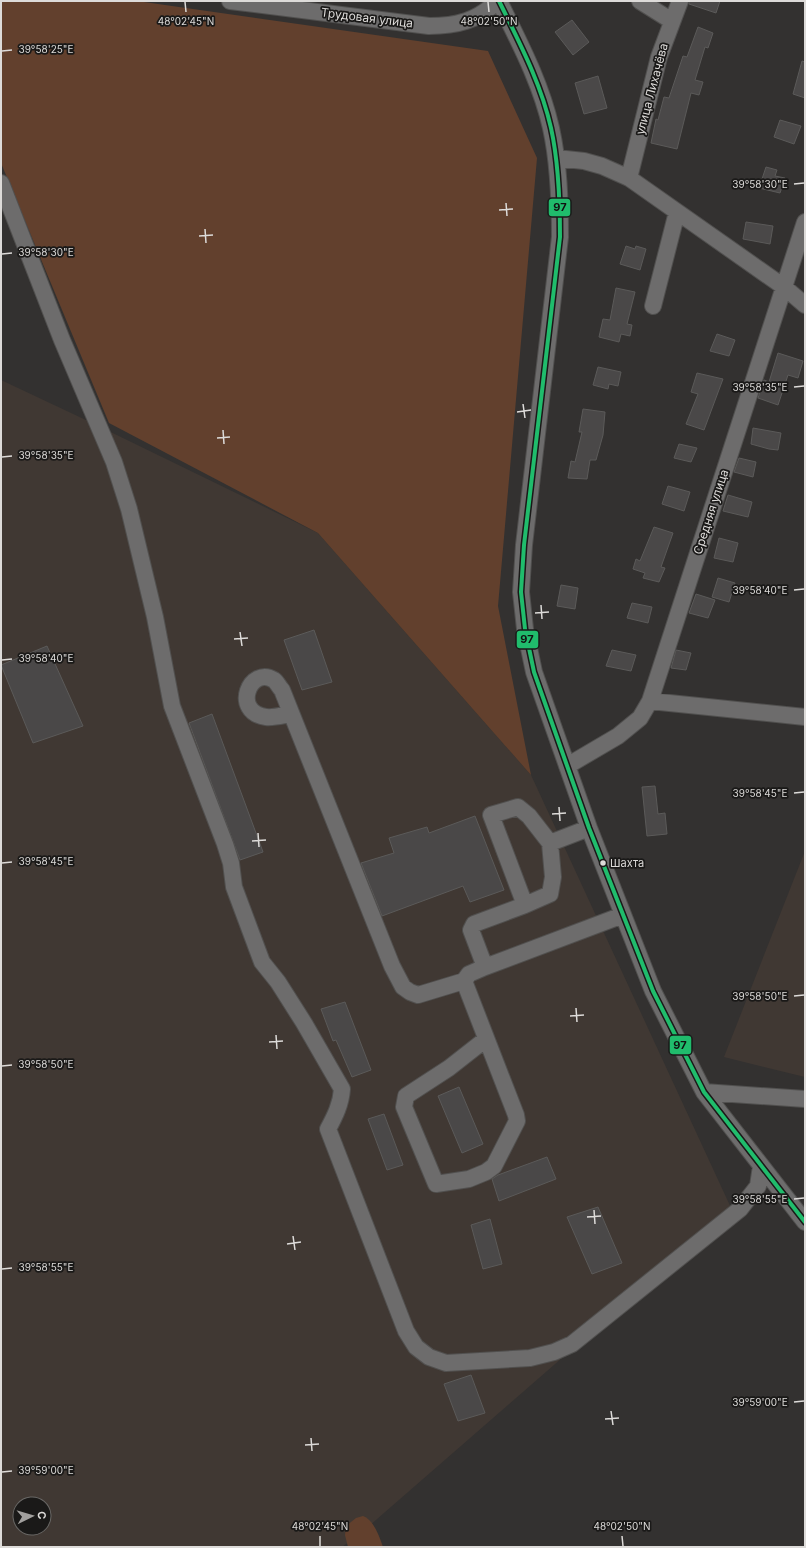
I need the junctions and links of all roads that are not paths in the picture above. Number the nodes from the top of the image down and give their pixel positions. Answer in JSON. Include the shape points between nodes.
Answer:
{"nodes":[{"id":1,"x":230,"y":1,"type":"edge"},
{"id":2,"x":498,"y":1,"type":"edge"},
{"id":3,"x":640,"y":1,"type":"edge"},
{"id":4,"x":680,"y":1,"type":"edge"},
{"id":5,"x":672,"y":21,"type":"junction"},
{"id":6,"x":556,"y":158,"type":"junction"},
{"id":7,"x":629,"y":178,"type":"junction"},
{"id":8,"x":1,"y":184,"type":"edge"},
{"id":9,"x":677,"y":212,"type":"junction"},
{"id":10,"x":805,"y":222,"type":"edge"},
{"id":11,"x":784,"y":287,"type":"junction"},
{"id":12,"x":805,"y":305,"type":"edge"},
{"id":13,"x":653,"y":306,"type":"dead end"},
{"id":14,"x":650,"y":701,"type":"junction"},
{"id":15,"x":291,"y":714,"type":"dead end"},
{"id":16,"x":805,"y":717,"type":"edge"},
{"id":17,"x":567,"y":766,"type":"junction"},
{"id":18,"x":589,"y":828,"type":"junction"},
{"id":19,"x":550,"y":843,"type":"junction"},
{"id":20,"x":525,"y":905,"type":"junction"},
{"id":21,"x":623,"y":915,"type":"junction"},
{"id":22,"x":485,"y":967,"type":"junction"},
{"id":23,"x":464,"y":980,"type":"junction"},
{"id":24,"x":486,"y":1039,"type":"junction"},
{"id":25,"x":704,"y":1092,"type":"junction"},
{"id":26,"x":805,"y":1099,"type":"edge"},
{"id":27,"x":762,"y":1166,"type":"junction"},
{"id":28,"x":805,"y":1222,"type":"edge"}],
"edges":[{"from":1,"to":2,"type":"street","name":"Трудовая улица","via":[[429,26],[466,22],[481,15]]},
{"from":2,"to":6,"type":"street","via":[[542,95]]},
{"from":3,"to":5,"type":"street"},
{"from":4,"to":5,"type":"street","name":"улица Лихачёва"},
{"from":5,"to":7,"type":"street","name":"улица Лихачёва","via":[[659,57]]},
{"from":6,"to":7,"type":"street","via":[[590,162]]},
{"from":6,"to":17,"type":"street","via":[[560,237],[526,523],[521,592],[534,672]]},
{"from":7,"to":9,"type":"street"},
{"from":8,"to":27,"type":"street","via":[[62,340],[114,462],[129,509],[153,609],[172,706],[232,863],[234,886],[262,962],[304,1023],[342,1089],[342,1099],[328,1130],[406,1330],[416,1347],[429,1357],[446,1363],[530,1358],[572,1344],[740,1209],[758,1186]]},
{"from":9,"to":11,"type":"street"},
{"from":9,"to":13,"type":"street"},
{"from":10,"to":11,"type":"street","name":"Средняя улица"},
{"from":11,"to":12,"type":"street"},
{"from":11,"to":14,"type":"street","name":"Средняя улица"},
{"from":14,"to":16,"type":"street"},
{"from":14,"to":17,"type":"street","name":"Средняя улица","via":[[640,718],[618,736]]},
{"from":15,"to":23,"type":"street","via":[[392,966],[403,987],[418,995]]},
{"from":17,"to":18,"type":"street"},
{"from":18,"to":19,"type":"street"},
{"from":18,"to":21,"type":"street"},
{"from":19,"to":20,"type":"street","via":[[553,877],[550,894]]},
{"from":19,"to":20,"type":"street","via":[[530,816],[518,807],[491,815]]},
{"from":20,"to":22,"type":"street","via":[[474,924],[471,930]]},
{"from":21,"to":22,"type":"street"},
{"from":21,"to":25,"type":"street","via":[[653,991]]},
{"from":22,"to":23,"type":"street","via":[[469,974]]},
{"from":23,"to":24,"type":"street"},
{"from":24,"to":24,"type":"street","via":[[517,1121],[494,1166],[469,1179],[436,1184],[404,1107],[406,1096],[450,1068]]},
{"from":25,"to":26,"type":"street"},
{"from":25,"to":27,"type":"street"},
{"from":27,"to":28,"type":"street"}]}
